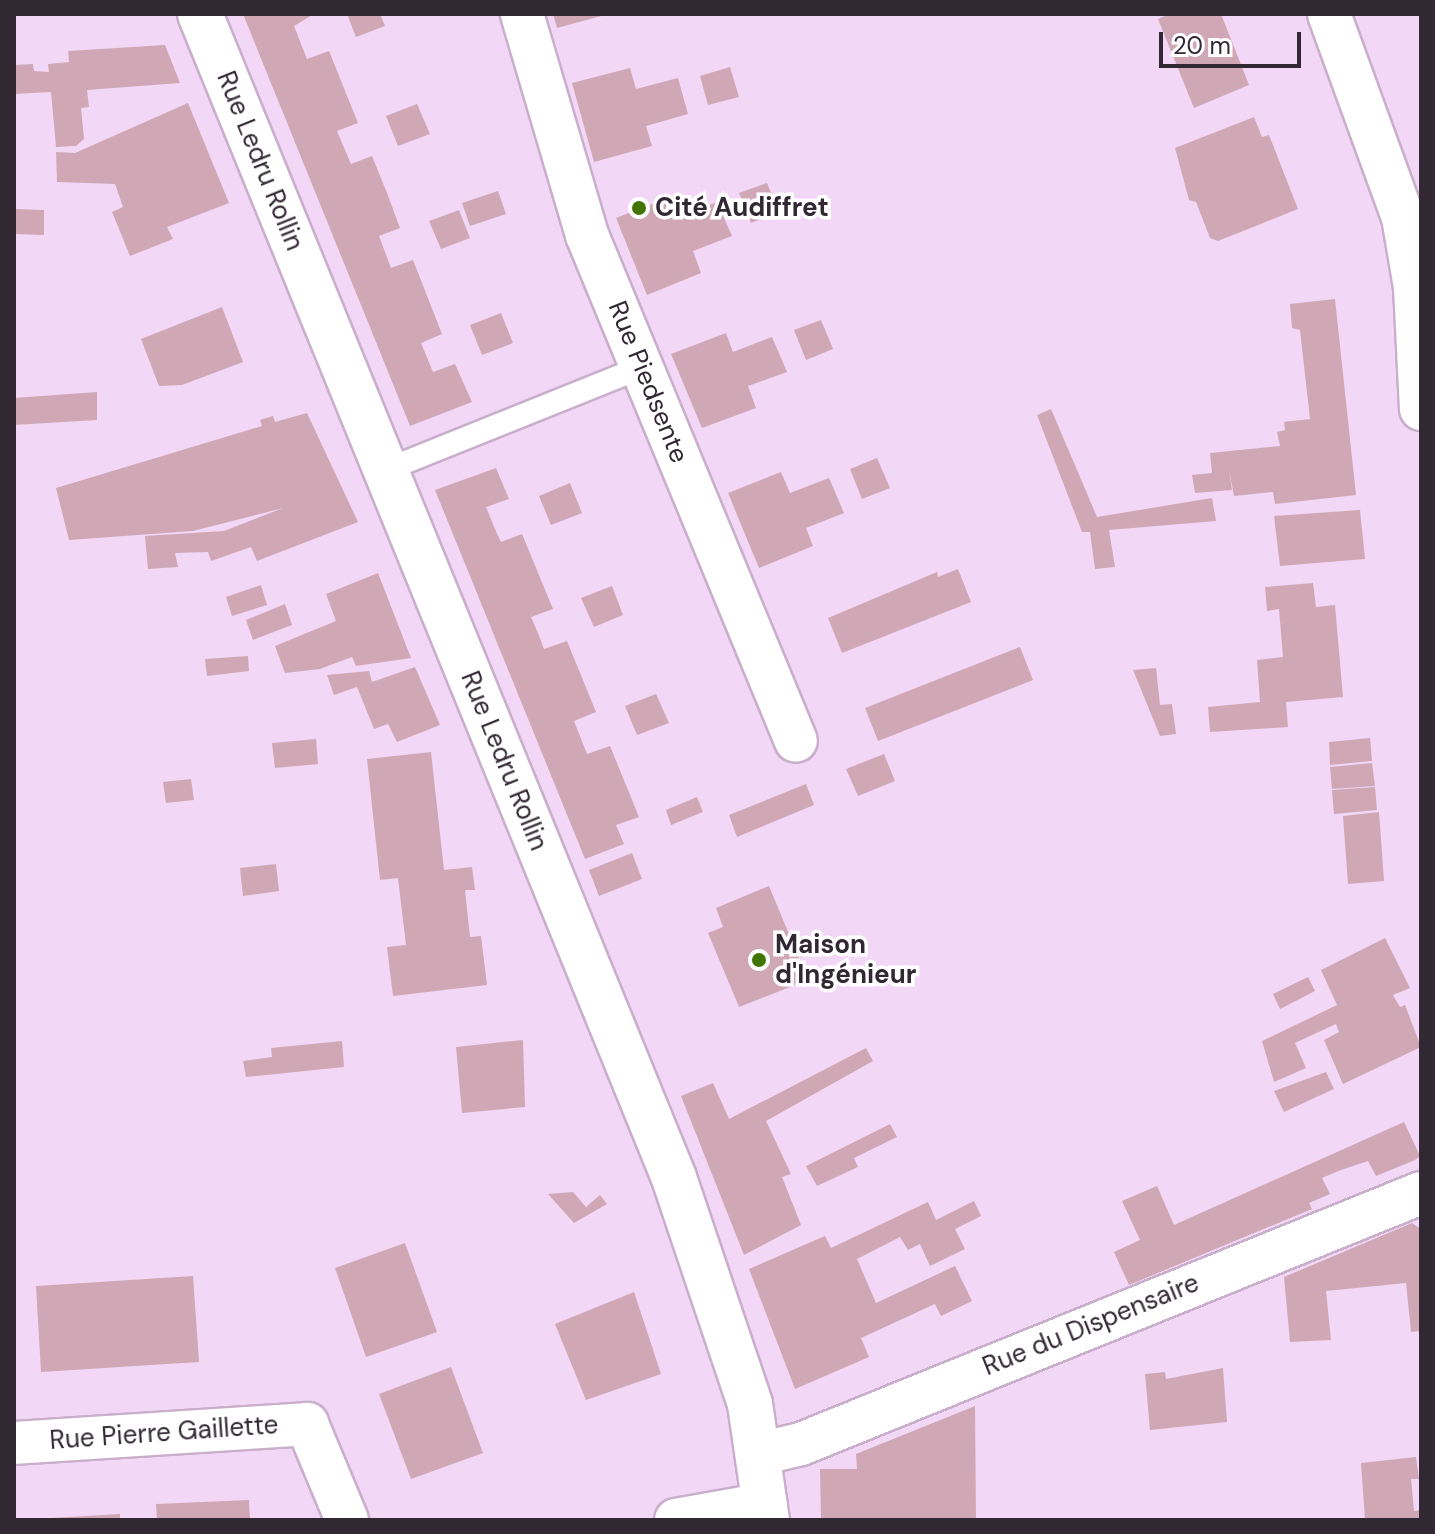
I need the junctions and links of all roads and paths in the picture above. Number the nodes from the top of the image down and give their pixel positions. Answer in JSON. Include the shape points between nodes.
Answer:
{"nodes":[{"id":1,"x":200,"y":14,"type":"edge"},
{"id":2,"x":522,"y":14,"type":"edge"},
{"id":3,"x":1329,"y":14,"type":"edge"},
{"id":4,"x":1418,"y":287,"type":"edge"},
{"id":5,"x":642,"y":367,"type":"junction"},
{"id":6,"x":1421,"y":409,"type":"edge"},
{"id":7,"x":386,"y":470,"type":"junction"},
{"id":8,"x":796,"y":741,"type":"dead end"},
{"id":9,"x":1421,"y":1193,"type":"edge"},
{"id":10,"x":14,"y":1443,"type":"edge"},
{"id":11,"x":759,"y":1454,"type":"junction"},
{"id":12,"x":766,"y":1512,"type":"edge"},
{"id":13,"x":347,"y":1520,"type":"edge"},
{"id":14,"x":676,"y":1520,"type":"edge"}],
"edges":[{"from":1,"to":7,"type":"street","name":"Rue Ledru Rollin"},
{"from":2,"to":5,"type":"street","name":"Rue Piedsente","via":[[576,206]]},
{"from":3,"to":4,"type":"street","via":[[1403,217]]},
{"from":4,"to":6,"type":"street"},
{"from":5,"to":7,"type":"lane"},
{"from":5,"to":8,"type":"street","name":"Rue Piedsente"},
{"from":7,"to":11,"type":"street","name":"Rue Ledru Rollin","via":[[674,1178],[725,1319]]},
{"from":9,"to":11,"type":"street","name":"Rue du Dispensaire","via":[[801,1444]]},
{"from":10,"to":13,"type":"street","name":"Rue Pierre Gaillette","via":[[307,1424]]},
{"from":11,"to":12,"type":"street","name":"Rue Ledru Rollin"},
{"from":12,"to":14,"type":"street"}]}
